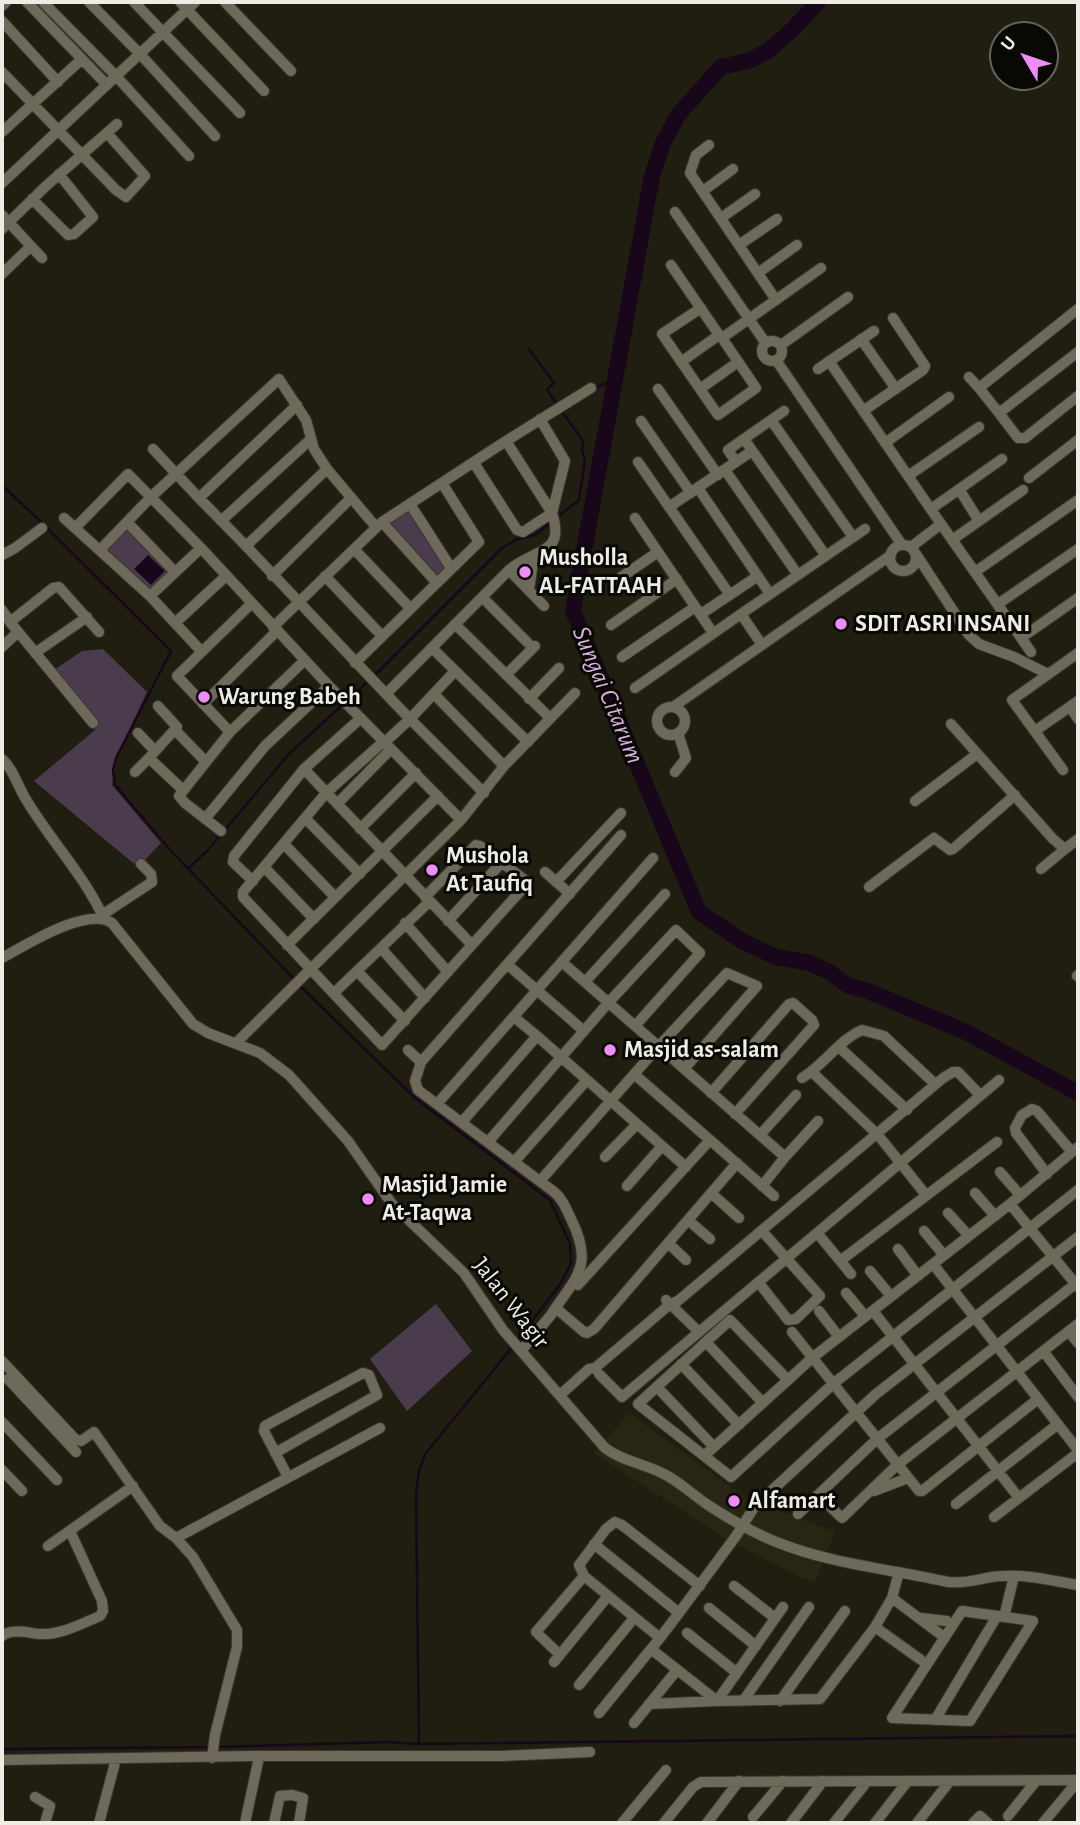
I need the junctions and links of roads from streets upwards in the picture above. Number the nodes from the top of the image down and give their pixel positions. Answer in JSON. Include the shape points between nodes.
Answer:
{"nodes":[{"id":1,"x":6,"y":2,"type":"edge"},
{"id":2,"x":27,"y":2,"type":"edge"},
{"id":3,"x":43,"y":2,"type":"edge"},
{"id":4,"x":89,"y":2,"type":"edge"},
{"id":5,"x":134,"y":2,"type":"edge"},
{"id":6,"x":225,"y":2,"type":"edge"},
{"id":7,"x":187,"y":4,"type":"edge"},
{"id":8,"x":2,"y":6,"type":"edge"},
{"id":9,"x":2,"y":22,"type":"edge"},
{"id":10,"x":163,"y":32,"type":"junction"},
{"id":11,"x":140,"y":54,"type":"junction"},
{"id":12,"x":82,"y":59,"type":"junction"},
{"id":13,"x":291,"y":71,"type":"dead end"},
{"id":14,"x":2,"y":72,"type":"edge"},
{"id":15,"x":116,"y":76,"type":"junction"},
{"id":16,"x":58,"y":82,"type":"junction"},
{"id":17,"x":107,"y":85,"type":"junction"},
{"id":18,"x":264,"y":91,"type":"dead end"},
{"id":19,"x":33,"y":106,"type":"junction"},
{"id":20,"x":240,"y":113,"type":"dead end"},
{"id":21,"x":117,"y":124,"type":"dead end"},
{"id":22,"x":4,"y":125,"type":"edge"},
{"id":23,"x":57,"y":132,"type":"junction"},
{"id":24,"x":107,"y":133,"type":"junction"},
{"id":25,"x":215,"y":136,"type":"dead end"},
{"id":26,"x":709,"y":145,"type":"dead end"},
{"id":27,"x":82,"y":155,"type":"junction"},
{"id":28,"x":189,"y":156,"type":"dead end"},
{"id":29,"x":733,"y":169,"type":"dead end"},
{"id":30,"x":59,"y":174,"type":"junction"},
{"id":31,"x":2,"y":183,"type":"edge"},
{"id":32,"x":703,"y":191,"type":"junction"},
{"id":33,"x":755,"y":194,"type":"dead end"},
{"id":34,"x":32,"y":199,"type":"junction"},
{"id":35,"x":675,"y":212,"type":"dead end"},
{"id":36,"x":721,"y":218,"type":"junction"},
{"id":37,"x":777,"y":219,"type":"dead end"},
{"id":38,"x":4,"y":222,"type":"edge"},
{"id":39,"x":739,"y":245,"type":"junction"},
{"id":40,"x":31,"y":246,"type":"junction"},
{"id":41,"x":797,"y":246,"type":"dead end"},
{"id":42,"x":42,"y":258,"type":"dead end"},
{"id":43,"x":671,"y":265,"type":"dead end"},
{"id":44,"x":821,"y":268,"type":"dead end"},
{"id":45,"x":758,"y":273,"type":"junction"},
{"id":46,"x":2,"y":274,"type":"edge"},
{"id":47,"x":848,"y":298,"type":"dead end"},
{"id":48,"x":776,"y":300,"type":"junction"},
{"id":49,"x":701,"y":308,"type":"junction"},
{"id":50,"x":1078,"y":309,"type":"edge"},
{"id":51,"x":893,"y":318,"type":"dead end"},
{"id":52,"x":749,"y":319,"type":"junction"},
{"id":53,"x":874,"y":331,"type":"dead end"},
{"id":54,"x":720,"y":336,"type":"junction"},
{"id":55,"x":861,"y":339,"type":"junction"},
{"id":56,"x":765,"y":342,"type":"junction"},
{"id":57,"x":781,"y":345,"type":"junction"},
{"id":58,"x":1078,"y":352,"type":"edge"},
{"id":59,"x":776,"y":360,"type":"junction"},
{"id":60,"x":829,"y":361,"type":"junction"},
{"id":61,"x":681,"y":362,"type":"junction"},
{"id":62,"x":738,"y":362,"type":"junction"},
{"id":63,"x":818,"y":369,"type":"dead end"},
{"id":64,"x":969,"y":377,"type":"dead end"},
{"id":65,"x":591,"y":388,"type":"dead end"},
{"id":66,"x":896,"y":388,"type":"junction"},
{"id":67,"x":979,"y":388,"type":"junction"},
{"id":68,"x":658,"y":389,"type":"dead end"},
{"id":69,"x":700,"y":389,"type":"junction"},
{"id":70,"x":1078,"y":396,"type":"edge"},
{"id":71,"x":949,"y":397,"type":"dead end"},
{"id":72,"x":297,"y":405,"type":"junction"},
{"id":73,"x":784,"y":411,"type":"dead end"},
{"id":74,"x":863,"y":411,"type":"junction"},
{"id":75,"x":999,"y":413,"type":"junction"},
{"id":76,"x":540,"y":419,"type":"junction"},
{"id":77,"x":771,"y":420,"type":"junction"},
{"id":78,"x":641,"y":421,"type":"dead end"},
{"id":79,"x":979,"y":427,"type":"dead end"},
{"id":80,"x":311,"y":439,"type":"junction"},
{"id":81,"x":744,"y":439,"type":"junction"},
{"id":82,"x":1078,"y":440,"type":"edge"},
{"id":83,"x":506,"y":441,"type":"junction"},
{"id":84,"x":885,"y":443,"type":"junction"},
{"id":85,"x":153,"y":449,"type":"dead end"},
{"id":86,"x":752,"y":451,"type":"junction"},
{"id":87,"x":1002,"y":459,"type":"dead end"},
{"id":88,"x":638,"y":462,"type":"dead end"},
{"id":89,"x":736,"y":462,"type":"junction"},
{"id":90,"x":474,"y":463,"type":"junction"},
{"id":91,"x":327,"y":469,"type":"junction"},
{"id":92,"x":721,"y":472,"type":"junction"},
{"id":93,"x":176,"y":473,"type":"junction"},
{"id":94,"x":908,"y":476,"type":"junction"},
{"id":95,"x":1028,"y":478,"type":"dead end"},
{"id":96,"x":442,"y":484,"type":"junction"},
{"id":97,"x":959,"y":489,"type":"junction"},
{"id":98,"x":694,"y":490,"type":"junction"},
{"id":99,"x":1023,"y":490,"type":"dead end"},
{"id":100,"x":151,"y":497,"type":"junction"},
{"id":101,"x":199,"y":498,"type":"junction"},
{"id":102,"x":351,"y":498,"type":"junction"},
{"id":103,"x":1078,"y":500,"type":"edge"},
{"id":104,"x":410,"y":504,"type":"junction"},
{"id":105,"x":669,"y":507,"type":"junction"},
{"id":106,"x":931,"y":509,"type":"junction"},
{"id":107,"x":552,"y":513,"type":"junction"},
{"id":108,"x":64,"y":518,"type":"dead end"},
{"id":109,"x":635,"y":518,"type":"dead end"},
{"id":110,"x":221,"y":521,"type":"junction"},
{"id":111,"x":979,"y":521,"type":"junction"},
{"id":112,"x":127,"y":522,"type":"junction"},
{"id":113,"x":941,"y":524,"type":"junction"},
{"id":114,"x":379,"y":525,"type":"junction"},
{"id":115,"x":42,"y":528,"type":"dead end"},
{"id":116,"x":75,"y":528,"type":"junction"},
{"id":117,"x":865,"y":529,"type":"dead end"},
{"id":118,"x":853,"y":537,"type":"junction"},
{"id":119,"x":952,"y":540,"type":"junction"},
{"id":120,"x":246,"y":546,"type":"junction"},
{"id":121,"x":201,"y":548,"type":"junction"},
{"id":122,"x":354,"y":549,"type":"junction"},
{"id":123,"x":910,"y":549,"type":"junction"},
{"id":124,"x":1078,"y":549,"type":"edge"},
{"id":125,"x":100,"y":550,"type":"junction"},
{"id":126,"x":658,"y":552,"type":"junction"},
{"id":127,"x":2,"y":555,"type":"edge"},
{"id":128,"x":534,"y":555,"type":"junction"},
{"id":129,"x":826,"y":556,"type":"junction"},
{"id":130,"x":892,"y":561,"type":"junction"},
{"id":131,"x":451,"y":568,"type":"junction"},
{"id":132,"x":909,"y":569,"type":"junction"},
{"id":133,"x":509,"y":570,"type":"junction"},
{"id":134,"x":175,"y":572,"type":"junction"},
{"id":135,"x":975,"y":572,"type":"junction"},
{"id":136,"x":797,"y":575,"type":"junction"},
{"id":137,"x":226,"y":576,"type":"junction"},
{"id":138,"x":272,"y":576,"type":"junction"},
{"id":139,"x":325,"y":576,"type":"junction"},
{"id":140,"x":758,"y":576,"type":"junction"},
{"id":141,"x":931,"y":578,"type":"junction"},
{"id":142,"x":677,"y":579,"type":"junction"},
{"id":143,"x":617,"y":580,"type":"dead end"},
{"id":144,"x":436,"y":582,"type":"junction"},
{"id":145,"x":529,"y":590,"type":"junction"},
{"id":146,"x":770,"y":594,"type":"junction"},
{"id":147,"x":730,"y":595,"type":"junction"},
{"id":148,"x":150,"y":596,"type":"junction"},
{"id":149,"x":482,"y":597,"type":"junction"},
{"id":150,"x":1078,"y":598,"type":"edge"},
{"id":151,"x":298,"y":603,"type":"junction"},
{"id":152,"x":251,"y":604,"type":"junction"},
{"id":153,"x":998,"y":604,"type":"junction"},
{"id":154,"x":544,"y":606,"type":"dead end"},
{"id":155,"x":410,"y":608,"type":"junction"},
{"id":156,"x":2,"y":610,"type":"edge"},
{"id":157,"x":698,"y":610,"type":"junction"},
{"id":158,"x":741,"y":614,"type":"junction"},
{"id":159,"x":88,"y":617,"type":"junction"},
{"id":160,"x":10,"y":622,"type":"junction"},
{"id":161,"x":175,"y":623,"type":"junction"},
{"id":162,"x":455,"y":624,"type":"junction"},
{"id":163,"x":611,"y":625,"type":"dead end"},
{"id":164,"x":275,"y":629,"type":"junction"},
{"id":165,"x":18,"y":632,"type":"junction"},
{"id":166,"x":100,"y":632,"type":"dead end"},
{"id":167,"x":713,"y":633,"type":"junction"},
{"id":168,"x":382,"y":636,"type":"junction"},
{"id":169,"x":1021,"y":638,"type":"junction"},
{"id":170,"x":762,"y":645,"type":"junction"},
{"id":171,"x":2,"y":647,"type":"edge"},
{"id":172,"x":432,"y":648,"type":"junction"},
{"id":173,"x":201,"y":651,"type":"junction"},
{"id":174,"x":1031,"y":652,"type":"dead end"},
{"id":175,"x":35,"y":653,"type":"junction"},
{"id":176,"x":1078,"y":653,"type":"edge"},
{"id":177,"x":622,"y":657,"type":"dead end"},
{"id":178,"x":305,"y":660,"type":"junction"},
{"id":179,"x":355,"y":663,"type":"junction"},
{"id":180,"x":559,"y":668,"type":"dead end"},
{"id":181,"x":455,"y":671,"type":"junction"},
{"id":182,"x":1048,"y":674,"type":"junction"},
{"id":183,"x":506,"y":675,"type":"junction"},
{"id":184,"x":329,"y":685,"type":"junction"},
{"id":185,"x":635,"y":688,"type":"dead end"},
{"id":186,"x":575,"y":693,"type":"dead end"},
{"id":187,"x":386,"y":694,"type":"junction"},
{"id":188,"x":433,"y":694,"type":"junction"},
{"id":189,"x":529,"y":699,"type":"junction"},
{"id":190,"x":203,"y":704,"type":"junction"},
{"id":191,"x":1074,"y":704,"type":"edge"},
{"id":192,"x":158,"y":706,"type":"dead end"},
{"id":193,"x":673,"y":707,"type":"junction"},
{"id":194,"x":361,"y":718,"type":"junction"},
{"id":195,"x":550,"y":718,"type":"junction"},
{"id":196,"x":410,"y":719,"type":"junction"},
{"id":197,"x":1078,"y":719,"type":"edge"},
{"id":198,"x":93,"y":723,"type":"dead end"},
{"id":199,"x":951,"y":724,"type":"dead end"},
{"id":200,"x":176,"y":731,"type":"junction"},
{"id":201,"x":1035,"y":731,"type":"junction"},
{"id":202,"x":230,"y":732,"type":"junction"},
{"id":203,"x":138,"y":733,"type":"dead end"},
{"id":204,"x":678,"y":733,"type":"junction"},
{"id":205,"x":528,"y":741,"type":"junction"},
{"id":206,"x":386,"y":745,"type":"junction"},
{"id":207,"x":977,"y":754,"type":"junction"},
{"id":208,"x":152,"y":755,"type":"junction"},
{"id":209,"x":2,"y":759,"type":"edge"},
{"id":210,"x":206,"y":762,"type":"junction"},
{"id":211,"x":504,"y":766,"type":"junction"},
{"id":212,"x":304,"y":769,"type":"junction"},
{"id":213,"x":1063,"y":770,"type":"dead end"},
{"id":214,"x":135,"y":772,"type":"dead end"},
{"id":215,"x":675,"y":772,"type":"dead end"},
{"id":216,"x":416,"y":773,"type":"junction"},
{"id":217,"x":183,"y":790,"type":"junction"},
{"id":218,"x":326,"y":793,"type":"junction"},
{"id":219,"x":484,"y":793,"type":"junction"},
{"id":220,"x":438,"y":796,"type":"junction"},
{"id":221,"x":1015,"y":796,"type":"junction"},
{"id":222,"x":915,"y":801,"type":"dead end"},
{"id":223,"x":337,"y":804,"type":"junction"},
{"id":224,"x":621,"y":813,"type":"dead end"},
{"id":225,"x":205,"y":819,"type":"junction"},
{"id":226,"x":306,"y":819,"type":"junction"},
{"id":227,"x":461,"y":820,"type":"junction"},
{"id":228,"x":360,"y":829,"type":"junction"},
{"id":229,"x":221,"y":831,"type":"dead end"},
{"id":230,"x":621,"y":835,"type":"dead end"},
{"id":231,"x":1078,"y":839,"type":"edge"},
{"id":232,"x":284,"y":844,"type":"junction"},
{"id":233,"x":1065,"y":849,"type":"junction"},
{"id":234,"x":382,"y":851,"type":"junction"},
{"id":235,"x":653,"y":858,"type":"dead end"},
{"id":236,"x":503,"y":862,"type":"junction"},
{"id":237,"x":141,"y":864,"type":"dead end"},
{"id":238,"x":264,"y":867,"type":"junction"},
{"id":239,"x":1041,"y":869,"type":"dead end"},
{"id":240,"x":545,"y":872,"type":"dead end"},
{"id":241,"x":360,"y":874,"type":"junction"},
{"id":242,"x":406,"y":877,"type":"junction"},
{"id":243,"x":253,"y":881,"type":"junction"},
{"id":244,"x":556,"y":882,"type":"junction"},
{"id":245,"x":869,"y":887,"type":"dead end"},
{"id":246,"x":570,"y":894,"type":"junction"},
{"id":247,"x":665,"y":894,"type":"dead end"},
{"id":248,"x":335,"y":897,"type":"junction"},
{"id":249,"x":427,"y":899,"type":"junction"},
{"id":250,"x":103,"y":917,"type":"junction"},
{"id":251,"x":314,"y":919,"type":"junction"},
{"id":252,"x":448,"y":921,"type":"junction"},
{"id":253,"x":405,"y":923,"type":"junction"},
{"id":254,"x":288,"y":945,"type":"junction"},
{"id":255,"x":472,"y":945,"type":"junction"},
{"id":256,"x":381,"y":948,"type":"junction"},
{"id":257,"x":2,"y":958,"type":"edge"},
{"id":258,"x":562,"y":962,"type":"junction"},
{"id":259,"x":508,"y":965,"type":"junction"},
{"id":260,"x":357,"y":971,"type":"junction"},
{"id":261,"x":448,"y":972,"type":"junction"},
{"id":262,"x":301,"y":977,"type":"junction"},
{"id":263,"x":585,"y":982,"type":"junction"},
{"id":264,"x":537,"y":990,"type":"junction"},
{"id":265,"x":334,"y":993,"type":"junction"},
{"id":266,"x":425,"y":998,"type":"junction"},
{"id":267,"x":608,"y":1003,"type":"junction"},
{"id":268,"x":514,"y":1017,"type":"junction"},
{"id":269,"x":405,"y":1021,"type":"junction"},
{"id":270,"x":635,"y":1026,"type":"junction"},
{"id":271,"x":584,"y":1031,"type":"junction"},
{"id":272,"x":537,"y":1036,"type":"junction"},
{"id":273,"x":236,"y":1043,"type":"junction"},
{"id":274,"x":658,"y":1047,"type":"junction"},
{"id":275,"x":839,"y":1047,"type":"junction"},
{"id":276,"x":408,"y":1051,"type":"dead end"},
{"id":277,"x":562,"y":1058,"type":"junction"},
{"id":278,"x":421,"y":1062,"type":"junction"},
{"id":279,"x":684,"y":1069,"type":"junction"},
{"id":280,"x":634,"y":1074,"type":"junction"},
{"id":281,"x":587,"y":1080,"type":"junction"},
{"id":282,"x":999,"y":1080,"type":"dead end"},
{"id":283,"x":935,"y":1084,"type":"junction"},
{"id":284,"x":711,"y":1093,"type":"junction"},
{"id":285,"x":796,"y":1095,"type":"dead end"},
{"id":286,"x":980,"y":1095,"type":"junction"},
{"id":287,"x":610,"y":1100,"type":"junction"},
{"id":288,"x":437,"y":1104,"type":"junction"},
{"id":289,"x":907,"y":1110,"type":"junction"},
{"id":290,"x":735,"y":1114,"type":"junction"},
{"id":291,"x":818,"y":1121,"type":"dead end"},
{"id":292,"x":462,"y":1122,"type":"junction"},
{"id":293,"x":637,"y":1124,"type":"junction"},
{"id":294,"x":760,"y":1135,"type":"junction"},
{"id":295,"x":877,"y":1135,"type":"junction"},
{"id":296,"x":710,"y":1140,"type":"junction"},
{"id":297,"x":488,"y":1142,"type":"junction"},
{"id":298,"x":997,"y":1142,"type":"dead end"},
{"id":299,"x":662,"y":1146,"type":"junction"},
{"id":300,"x":1075,"y":1150,"type":"edge"},
{"id":301,"x":605,"y":1157,"type":"dead end"},
{"id":302,"x":785,"y":1157,"type":"junction"},
{"id":303,"x":514,"y":1162,"type":"junction"},
{"id":304,"x":737,"y":1163,"type":"junction"},
{"id":305,"x":901,"y":1164,"type":"junction"},
{"id":306,"x":686,"y":1167,"type":"junction"},
{"id":307,"x":1000,"y":1172,"type":"dead end"},
{"id":308,"x":1046,"y":1174,"type":"junction"},
{"id":309,"x":540,"y":1181,"type":"junction"},
{"id":310,"x":627,"y":1186,"type":"dead end"},
{"id":311,"x":762,"y":1186,"type":"junction"},
{"id":312,"x":1078,"y":1189,"type":"edge"},
{"id":313,"x":711,"y":1193,"type":"junction"},
{"id":314,"x":975,"y":1193,"type":"dead end"},
{"id":315,"x":926,"y":1195,"type":"junction"},
{"id":316,"x":1020,"y":1195,"type":"junction"},
{"id":317,"x":774,"y":1196,"type":"dead end"},
{"id":318,"x":1010,"y":1204,"type":"junction"},
{"id":319,"x":948,"y":1213,"type":"dead end"},
{"id":320,"x":995,"y":1216,"type":"junction"},
{"id":321,"x":739,"y":1218,"type":"dead end"},
{"id":322,"x":688,"y":1220,"type":"junction"},
{"id":323,"x":1030,"y":1227,"type":"junction"},
{"id":324,"x":762,"y":1231,"type":"junction"},
{"id":325,"x":924,"y":1231,"type":"dead end"},
{"id":326,"x":818,"y":1234,"type":"junction"},
{"id":327,"x":969,"y":1236,"type":"junction"},
{"id":328,"x":1078,"y":1237,"type":"edge"},
{"id":329,"x":710,"y":1239,"type":"dead end"},
{"id":330,"x":668,"y":1243,"type":"junction"},
{"id":331,"x":898,"y":1249,"type":"dead end"},
{"id":332,"x":943,"y":1254,"type":"junction"},
{"id":333,"x":1054,"y":1255,"type":"junction"},
{"id":334,"x":788,"y":1258,"type":"junction"},
{"id":335,"x":686,"y":1260,"type":"dead end"},
{"id":336,"x":841,"y":1261,"type":"junction"},
{"id":337,"x":933,"y":1264,"type":"junction"},
{"id":338,"x":870,"y":1271,"type":"dead end"},
{"id":339,"x":851,"y":1274,"type":"dead end"},
{"id":340,"x":918,"y":1276,"type":"junction"},
{"id":341,"x":759,"y":1283,"type":"junction"},
{"id":342,"x":1077,"y":1284,"type":"edge"},
{"id":343,"x":953,"y":1290,"type":"junction"},
{"id":344,"x":846,"y":1293,"type":"dead end"},
{"id":345,"x":891,"y":1296,"type":"junction"},
{"id":346,"x":672,"y":1304,"type":"junction"},
{"id":347,"x":554,"y":1311,"type":"junction"},
{"id":348,"x":818,"y":1311,"type":"dead end"},
{"id":349,"x":869,"y":1314,"type":"junction"},
{"id":350,"x":975,"y":1316,"type":"junction"},
{"id":351,"x":1074,"y":1328,"type":"edge"},
{"id":352,"x":792,"y":1332,"type":"dead end"},
{"id":353,"x":702,"y":1337,"type":"junction"},
{"id":354,"x":839,"y":1337,"type":"junction"},
{"id":355,"x":893,"y":1337,"type":"junction"},
{"id":356,"x":1078,"y":1343,"type":"edge"},
{"id":357,"x":998,"y":1346,"type":"junction"},
{"id":358,"x":520,"y":1350,"type":"junction"},
{"id":359,"x":1044,"y":1352,"type":"junction"},
{"id":360,"x":812,"y":1358,"type":"junction"},
{"id":361,"x":2,"y":1361,"type":"edge"},
{"id":362,"x":914,"y":1363,"type":"junction"},
{"id":363,"x":681,"y":1364,"type":"junction"},
{"id":364,"x":2,"y":1371,"type":"edge"},
{"id":365,"x":594,"y":1371,"type":"junction"},
{"id":366,"x":1017,"y":1372,"type":"junction"},
{"id":367,"x":788,"y":1380,"type":"junction"},
{"id":368,"x":833,"y":1384,"type":"junction"},
{"id":369,"x":657,"y":1387,"type":"junction"},
{"id":370,"x":937,"y":1393,"type":"junction"},
{"id":371,"x":560,"y":1395,"type":"junction"},
{"id":372,"x":1078,"y":1397,"type":"edge"},
{"id":373,"x":1038,"y":1399,"type":"junction"},
{"id":374,"x":763,"y":1403,"type":"junction"},
{"id":375,"x":856,"y":1411,"type":"junction"},
{"id":376,"x":957,"y":1418,"type":"junction"},
{"id":377,"x":2,"y":1422,"type":"edge"},
{"id":378,"x":1058,"y":1424,"type":"junction"},
{"id":379,"x":739,"y":1425,"type":"junction"},
{"id":380,"x":380,"y":1428,"type":"dead end"},
{"id":381,"x":877,"y":1439,"type":"junction"},
{"id":382,"x":979,"y":1445,"type":"junction"},
{"id":383,"x":714,"y":1447,"type":"junction"},
{"id":384,"x":1078,"y":1451,"type":"edge"},
{"id":385,"x":76,"y":1452,"type":"dead end"},
{"id":386,"x":275,"y":1453,"type":"junction"},
{"id":387,"x":704,"y":1457,"type":"junction"},
{"id":388,"x":897,"y":1465,"type":"junction"},
{"id":389,"x":2,"y":1470,"type":"edge"},
{"id":390,"x":999,"y":1470,"type":"junction"},
{"id":391,"x":288,"y":1477,"type":"junction"},
{"id":392,"x":908,"y":1478,"type":"junction"},
{"id":393,"x":57,"y":1480,"type":"dead end"},
{"id":394,"x":133,"y":1486,"type":"junction"},
{"id":395,"x":22,"y":1492,"type":"dead end"},
{"id":396,"x":868,"y":1493,"type":"junction"},
{"id":397,"x":818,"y":1495,"type":"junction"},
{"id":398,"x":1019,"y":1497,"type":"junction"},
{"id":399,"x":956,"y":1504,"type":"dead end"},
{"id":400,"x":798,"y":1514,"type":"dead end"},
{"id":401,"x":994,"y":1517,"type":"dead end"},
{"id":402,"x":743,"y":1524,"type":"junction"},
{"id":403,"x":70,"y":1531,"type":"junction"},
{"id":404,"x":176,"y":1538,"type":"junction"},
{"id":405,"x":594,"y":1544,"type":"junction"},
{"id":406,"x":48,"y":1546,"type":"dead end"},
{"id":407,"x":899,"y":1572,"type":"junction"},
{"id":408,"x":584,"y":1576,"type":"junction"},
{"id":409,"x":1014,"y":1576,"type":"junction"},
{"id":410,"x":1078,"y":1585,"type":"edge"},
{"id":411,"x":700,"y":1586,"type":"junction"},
{"id":412,"x":734,"y":1586,"type":"dead end"},
{"id":413,"x":608,"y":1596,"type":"junction"},
{"id":414,"x":892,"y":1598,"type":"junction"},
{"id":415,"x":783,"y":1607,"type":"dead end"},
{"id":416,"x":809,"y":1607,"type":"dead end"},
{"id":417,"x":709,"y":1608,"type":"dead end"},
{"id":418,"x":845,"y":1611,"type":"dead end"},
{"id":419,"x":680,"y":1613,"type":"junction"},
{"id":420,"x":1000,"y":1617,"type":"junction"},
{"id":421,"x":635,"y":1618,"type":"junction"},
{"id":422,"x":775,"y":1618,"type":"junction"},
{"id":423,"x":918,"y":1618,"type":"junction"},
{"id":424,"x":947,"y":1621,"type":"dead end"},
{"id":425,"x":875,"y":1627,"type":"junction"},
{"id":426,"x":687,"y":1633,"type":"dead end"},
{"id":427,"x":940,"y":1634,"type":"dead end"},
{"id":428,"x":2,"y":1636,"type":"edge"},
{"id":429,"x":660,"y":1638,"type":"junction"},
{"id":430,"x":756,"y":1646,"type":"junction"},
{"id":431,"x":651,"y":1649,"type":"junction"},
{"id":432,"x":921,"y":1660,"type":"dead end"},
{"id":433,"x":677,"y":1670,"type":"junction"},
{"id":434,"x":737,"y":1673,"type":"junction"},
{"id":435,"x":579,"y":1685,"type":"dead end"},
{"id":436,"x":717,"y":1701,"type":"junction"},
{"id":437,"x":743,"y":1701,"type":"junction"},
{"id":438,"x":780,"y":1701,"type":"junction"},
{"id":439,"x":649,"y":1704,"type":"junction"},
{"id":440,"x":599,"y":1713,"type":"dead end"},
{"id":441,"x":935,"y":1720,"type":"junction"},
{"id":442,"x":634,"y":1723,"type":"dead end"},
{"id":443,"x":590,"y":1752,"type":"dead end"},
{"id":444,"x":212,"y":1756,"type":"junction"},
{"id":445,"x":259,"y":1757,"type":"junction"},
{"id":446,"x":116,"y":1759,"type":"junction"},
{"id":447,"x":2,"y":1760,"type":"edge"},
{"id":448,"x":666,"y":1770,"type":"dead end"},
{"id":449,"x":783,"y":1781,"type":"junction"},
{"id":450,"x":823,"y":1781,"type":"junction"},
{"id":451,"x":950,"y":1781,"type":"junction"},
{"id":452,"x":1035,"y":1781,"type":"junction"},
{"id":453,"x":1078,"y":1781,"type":"edge"},
{"id":454,"x":739,"y":1782,"type":"junction"},
{"id":455,"x":907,"y":1782,"type":"junction"},
{"id":456,"x":866,"y":1783,"type":"junction"},
{"id":457,"x":35,"y":1797,"type":"dead end"},
{"id":458,"x":1008,"y":1816,"type":"dead end"},
{"id":459,"x":753,"y":1817,"type":"dead end"},
{"id":460,"x":45,"y":1823,"type":"edge"},
{"id":461,"x":99,"y":1823,"type":"edge"},
{"id":462,"x":245,"y":1823,"type":"edge"},
{"id":463,"x":274,"y":1823,"type":"edge"},
{"id":464,"x":299,"y":1823,"type":"edge"},
{"id":465,"x":622,"y":1823,"type":"edge"},
{"id":466,"x":664,"y":1823,"type":"edge"},
{"id":467,"x":707,"y":1823,"type":"edge"},
{"id":468,"x":791,"y":1823,"type":"edge"},
{"id":469,"x":834,"y":1823,"type":"edge"},
{"id":470,"x":875,"y":1823,"type":"edge"},
{"id":471,"x":917,"y":1823,"type":"edge"},
{"id":472,"x":973,"y":1823,"type":"edge"},
{"id":473,"x":988,"y":1823,"type":"edge"},
{"id":474,"x":1043,"y":1823,"type":"edge"}],
"edges":[{"from":1,"to":8,"type":"street"},
{"from":2,"to":12,"type":"street"},
{"from":3,"to":15,"type":"street"},
{"from":4,"to":11,"type":"street"},
{"from":5,"to":10,"type":"street"},
{"from":6,"to":13,"type":"street"},
{"from":7,"to":10,"type":"street"},
{"from":7,"to":18,"type":"street"},
{"from":9,"to":16,"type":"street"},
{"from":10,"to":11,"type":"street"},
{"from":10,"to":20,"type":"street"},
{"from":11,"to":15,"type":"street"},
{"from":11,"to":25,"type":"street"},
{"from":12,"to":16,"type":"street"},
{"from":12,"to":17,"type":"street"},
{"from":14,"to":19,"type":"street"},
{"from":15,"to":17,"type":"street"},
{"from":15,"to":28,"type":"street"},
{"from":16,"to":19,"type":"street"},
{"from":17,"to":23,"type":"street"},
{"from":19,"to":22,"type":"street"},
{"from":19,"to":23,"type":"street"},
{"from":21,"to":24,"type":"street"},
{"from":23,"to":27,"type":"street"},
{"from":23,"to":31,"type":"street"},
{"from":24,"to":27,"type":"street"},
{"from":24,"to":27,"type":"street","via":[[145,176],[128,196],[116,190]]},
{"from":26,"to":32,"type":"street","via":[[696,155],[690,173]]},
{"from":27,"to":30,"type":"street"},
{"from":29,"to":32,"type":"street"},
{"from":30,"to":34,"type":"street"},
{"from":30,"to":34,"type":"street","via":[[93,218],[68,235]]},
{"from":32,"to":36,"type":"street"},
{"from":33,"to":36,"type":"street"},
{"from":34,"to":38,"type":"street"},
{"from":35,"to":52,"type":"street"},
{"from":36,"to":39,"type":"street"},
{"from":37,"to":39,"type":"street"},
{"from":38,"to":40,"type":"street"},
{"from":39,"to":45,"type":"street"},
{"from":40,"to":42,"type":"street"},
{"from":40,"to":46,"type":"street"},
{"from":41,"to":45,"type":"street"},
{"from":43,"to":49,"type":"street"},
{"from":44,"to":48,"type":"street"},
{"from":45,"to":48,"type":"street"},
{"from":47,"to":57,"type":"street"},
{"from":48,"to":52,"type":"street"},
{"from":49,"to":54,"type":"street"},
{"from":49,"to":61,"type":"street","via":[[662,334]]},
{"from":50,"to":67,"type":"street"},
{"from":51,"to":66,"type":"street","via":[[925,366]]},
{"from":52,"to":54,"type":"street"},
{"from":52,"to":56,"type":"street"},
{"from":53,"to":55,"type":"street"},
{"from":54,"to":61,"type":"street"},
{"from":54,"to":62,"type":"street"},
{"from":55,"to":60,"type":"street"},
{"from":55,"to":66,"type":"street"},
{"from":56,"to":57,"type":"street"},
{"from":56,"to":59,"type":"street","via":[[762,355],[768,361]]},
{"from":57,"to":59,"type":"street","via":[[782,354]]},
{"from":58,"to":75,"type":"street"},
{"from":59,"to":123,"type":"street"},
{"from":60,"to":63,"type":"street"},
{"from":60,"to":74,"type":"street"},
{"from":61,"to":69,"type":"street"},
{"from":62,"to":69,"type":"street"},
{"from":62,"to":69,"type":"street","via":[[756,388],[718,415]]},
{"from":64,"to":67,"type":"street"},
{"from":65,"to":76,"type":"street"},
{"from":66,"to":74,"type":"street"},
{"from":67,"to":75,"type":"street"},
{"from":68,"to":92,"type":"street"},
{"from":70,"to":75,"type":"street","via":[[1025,438],[1018,438]]},
{"from":71,"to":84,"type":"street"},
{"from":72,"to":80,"type":"street"},
{"from":72,"to":93,"type":"street","via":[[276,374]]},
{"from":72,"to":101,"type":"street"},
{"from":73,"to":77,"type":"street"},
{"from":74,"to":84,"type":"street"},
{"from":76,"to":83,"type":"street"},
{"from":76,"to":107,"type":"street","via":[[565,461]]},
{"from":77,"to":81,"type":"street"},
{"from":77,"to":118,"type":"street"},
{"from":78,"to":98,"type":"street"},
{"from":79,"to":94,"type":"street"},
{"from":80,"to":91,"type":"street"},
{"from":80,"to":110,"type":"street"},
{"from":81,"to":86,"type":"street"},
{"from":81,"to":89,"type":"street","via":[[728,450]]},
{"from":82,"to":95,"type":"street"},
{"from":83,"to":90,"type":"street"},
{"from":83,"to":107,"type":"street"},
{"from":84,"to":94,"type":"street"},
{"from":85,"to":93,"type":"street"},
{"from":86,"to":89,"type":"street"},
{"from":86,"to":129,"type":"street"},
{"from":87,"to":97,"type":"street"},
{"from":88,"to":105,"type":"street"},
{"from":89,"to":92,"type":"street"},
{"from":90,"to":96,"type":"street"},
{"from":90,"to":107,"type":"street","via":[[517,530],[526,531]]},
{"from":91,"to":102,"type":"street"},
{"from":91,"to":120,"type":"street"},
{"from":92,"to":98,"type":"street"},
{"from":92,"to":136,"type":"street"},
{"from":93,"to":100,"type":"street"},
{"from":93,"to":101,"type":"street"},
{"from":94,"to":106,"type":"street"},
{"from":96,"to":104,"type":"street"},
{"from":96,"to":131,"type":"street","via":[[479,542]]},
{"from":97,"to":106,"type":"street"},
{"from":97,"to":111,"type":"street"},
{"from":98,"to":105,"type":"street"},
{"from":98,"to":140,"type":"street"},
{"from":99,"to":111,"type":"street"},
{"from":100,"to":112,"type":"street"},
{"from":100,"to":116,"type":"street","via":[[128,474]]},
{"from":100,"to":121,"type":"street"},
{"from":101,"to":110,"type":"street"},
{"from":102,"to":114,"type":"street"},
{"from":102,"to":138,"type":"street"},
{"from":103,"to":135,"type":"street"},
{"from":104,"to":114,"type":"street"},
{"from":104,"to":131,"type":"street"},
{"from":105,"to":147,"type":"street"},
{"from":106,"to":113,"type":"street"},
{"from":107,"to":128,"type":"street","via":[[557,532],[554,543]]},
{"from":108,"to":116,"type":"street"},
{"from":109,"to":126,"type":"street"},
{"from":110,"to":120,"type":"street"},
{"from":111,"to":119,"type":"street"},
{"from":112,"to":125,"type":"street"},
{"from":112,"to":134,"type":"street"},
{"from":113,"to":119,"type":"street"},
{"from":113,"to":123,"type":"street"},
{"from":114,"to":122,"type":"street"},
{"from":114,"to":144,"type":"street"},
{"from":115,"to":127,"type":"street"},
{"from":116,"to":125,"type":"street"},
{"from":117,"to":118,"type":"street"},
{"from":118,"to":129,"type":"street"},
{"from":119,"to":135,"type":"street"},
{"from":120,"to":138,"type":"street"},
{"from":121,"to":134,"type":"street"},
{"from":121,"to":137,"type":"street"},
{"from":122,"to":139,"type":"street"},
{"from":122,"to":155,"type":"street"},
{"from":123,"to":130,"type":"street","via":[[895,548]]},
{"from":123,"to":132,"type":"street","via":[[915,563]]},
{"from":123,"to":141,"type":"street"},
{"from":124,"to":153,"type":"street"},
{"from":125,"to":148,"type":"street"},
{"from":126,"to":142,"type":"street"},
{"from":126,"to":143,"type":"street"},
{"from":128,"to":133,"type":"street"},
{"from":128,"to":145,"type":"street"},
{"from":129,"to":136,"type":"street"},
{"from":130,"to":132,"type":"street","via":[[901,570]]},
{"from":130,"to":170,"type":"street","via":[[871,569]]},
{"from":131,"to":144,"type":"street"},
{"from":132,"to":141,"type":"street"},
{"from":133,"to":145,"type":"street"},
{"from":133,"to":149,"type":"street"},
{"from":134,"to":148,"type":"street"},
{"from":135,"to":153,"type":"street"},
{"from":136,"to":146,"type":"street"},
{"from":137,"to":152,"type":"street"},
{"from":137,"to":161,"type":"street"},
{"from":138,"to":151,"type":"street"},
{"from":139,"to":151,"type":"street"},
{"from":139,"to":168,"type":"street"},
{"from":140,"to":146,"type":"street"},
{"from":140,"to":147,"type":"street"},
{"from":141,"to":182,"type":"street","via":[[979,645]]},
{"from":142,"to":157,"type":"street"},
{"from":142,"to":163,"type":"street"},
{"from":144,"to":155,"type":"street"},
{"from":145,"to":154,"type":"street"},
{"from":146,"to":158,"type":"street"},
{"from":147,"to":157,"type":"street"},
{"from":148,"to":161,"type":"street"},
{"from":149,"to":162,"type":"street"},
{"from":149,"to":183,"type":"street","via":[[532,644]]},
{"from":150,"to":169,"type":"street"},
{"from":151,"to":164,"type":"street"},
{"from":151,"to":179,"type":"street"},
{"from":152,"to":164,"type":"street"},
{"from":152,"to":173,"type":"street"},
{"from":153,"to":169,"type":"street"},
{"from":155,"to":168,"type":"street"},
{"from":156,"to":160,"type":"street"},
{"from":157,"to":167,"type":"street"},
{"from":157,"to":177,"type":"street"},
{"from":158,"to":167,"type":"street"},
{"from":158,"to":170,"type":"street"},
{"from":159,"to":160,"type":"street","via":[[57,586]]},
{"from":159,"to":166,"type":"street"},
{"from":159,"to":175,"type":"street"},
{"from":160,"to":165,"type":"street"},
{"from":161,"to":173,"type":"street"},
{"from":162,"to":172,"type":"street"},
{"from":162,"to":183,"type":"street"},
{"from":164,"to":178,"type":"street"},
{"from":164,"to":190,"type":"street"},
{"from":165,"to":171,"type":"street"},
{"from":165,"to":175,"type":"street"},
{"from":167,"to":185,"type":"street"},
{"from":168,"to":179,"type":"street"},
{"from":169,"to":174,"type":"street"},
{"from":170,"to":193,"type":"street"},
{"from":172,"to":181,"type":"street"},
{"from":172,"to":187,"type":"street"},
{"from":173,"to":190,"type":"street","via":[[177,676]]},
{"from":175,"to":198,"type":"street"},
{"from":176,"to":182,"type":"street"},
{"from":178,"to":184,"type":"street"},
{"from":178,"to":202,"type":"street"},
{"from":179,"to":187,"type":"street"},
{"from":180,"to":189,"type":"street"},
{"from":181,"to":188,"type":"street"},
{"from":181,"to":205,"type":"street"},
{"from":182,"to":201,"type":"street","via":[[1012,700]]},
{"from":183,"to":189,"type":"street"},
{"from":184,"to":194,"type":"street"},
{"from":184,"to":225,"type":"street","via":[[265,746]]},
{"from":186,"to":195,"type":"street"},
{"from":187,"to":196,"type":"street"},
{"from":188,"to":196,"type":"street"},
{"from":188,"to":211,"type":"street"},
{"from":189,"to":195,"type":"street"},
{"from":190,"to":202,"type":"street"},
{"from":191,"to":197,"type":"street"},
{"from":191,"to":201,"type":"street"},
{"from":192,"to":200,"type":"street"},
{"from":193,"to":204,"type":"street","via":[[685,718]]},
{"from":193,"to":204,"type":"street","via":[[661,712],[658,725],[668,734]]},
{"from":194,"to":206,"type":"street"},
{"from":194,"to":212,"type":"street"},
{"from":195,"to":205,"type":"street"},
{"from":196,"to":206,"type":"street"},
{"from":196,"to":219,"type":"street"},
{"from":199,"to":207,"type":"street"},
{"from":200,"to":208,"type":"street"},
{"from":200,"to":210,"type":"street"},
{"from":201,"to":213,"type":"street"},
{"from":202,"to":210,"type":"street"},
{"from":203,"to":208,"type":"street"},
{"from":204,"to":215,"type":"street","via":[[686,758]]},
{"from":205,"to":211,"type":"street"},
{"from":206,"to":216,"type":"street"},
{"from":206,"to":218,"type":"street"},
{"from":206,"to":223,"type":"street"},
{"from":207,"to":221,"type":"street"},
{"from":207,"to":222,"type":"street"},
{"from":208,"to":214,"type":"street"},
{"from":208,"to":217,"type":"street"},
{"from":209,"to":250,"type":"street","name":"Jalan Wagir"},
{"from":210,"to":217,"type":"street"},
{"from":211,"to":219,"type":"street"},
{"from":212,"to":218,"type":"street"},
{"from":212,"to":243,"type":"street","via":[[234,856],[233,862]]},
{"from":216,"to":220,"type":"street"},
{"from":216,"to":228,"type":"street"},
{"from":217,"to":225,"type":"street","via":[[180,799]]},
{"from":218,"to":223,"type":"street"},
{"from":218,"to":226,"type":"street"},
{"from":219,"to":227,"type":"street"},
{"from":220,"to":227,"type":"street"},
{"from":220,"to":234,"type":"street"},
{"from":221,"to":233,"type":"street"},
{"from":221,"to":245,"type":"street","via":[[953,849],[934,838]]},
{"from":223,"to":228,"type":"street"},
{"from":224,"to":244,"type":"street"},
{"from":225,"to":229,"type":"street"},
{"from":226,"to":232,"type":"street"},
{"from":226,"to":241,"type":"street"},
{"from":227,"to":242,"type":"street"},
{"from":228,"to":234,"type":"street"},
{"from":230,"to":246,"type":"street"},
{"from":231,"to":233,"type":"street"},
{"from":232,"to":238,"type":"street"},
{"from":232,"to":248,"type":"street"},
{"from":233,"to":239,"type":"street"},
{"from":234,"to":241,"type":"street"},
{"from":234,"to":242,"type":"street"},
{"from":235,"to":258,"type":"street"},
{"from":236,"to":249,"type":"street","via":[[476,845]]},
{"from":236,"to":252,"type":"street"},
{"from":236,"to":255,"type":"street","via":[[526,881],[525,886]]},
{"from":237,"to":250,"type":"street","via":[[151,873],[152,882]]},
{"from":238,"to":243,"type":"street"},
{"from":238,"to":251,"type":"street"},
{"from":240,"to":244,"type":"street"},
{"from":241,"to":248,"type":"street"},
{"from":242,"to":249,"type":"street"},
{"from":242,"to":262,"type":"street"},
{"from":243,"to":254,"type":"street","via":[[243,897]]},
{"from":244,"to":246,"type":"street"},
{"from":246,"to":259,"type":"street"},
{"from":247,"to":263,"type":"street"},
{"from":248,"to":251,"type":"street"},
{"from":249,"to":252,"type":"street"},
{"from":249,"to":253,"type":"street"},
{"from":250,"to":257,"type":"street","via":[[72,923]]},
{"from":250,"to":273,"type":"street","name":"Jalan Wagir","via":[[193,1024]]},
{"from":251,"to":254,"type":"street"},
{"from":252,"to":255,"type":"street"},
{"from":253,"to":256,"type":"street"},
{"from":253,"to":261,"type":"street"},
{"from":254,"to":262,"type":"street"},
{"from":255,"to":261,"type":"street"},
{"from":256,"to":260,"type":"street"},
{"from":256,"to":266,"type":"street"},
{"from":258,"to":263,"type":"street"},
{"from":258,"to":264,"type":"street"},
{"from":259,"to":264,"type":"street"},
{"from":259,"to":278,"type":"street"},
{"from":260,"to":265,"type":"street"},
{"from":260,"to":269,"type":"street"},
{"from":261,"to":266,"type":"street"},
{"from":262,"to":265,"type":"street"},
{"from":262,"to":273,"type":"street"},
{"from":263,"to":267,"type":"street"},
{"from":264,"to":268,"type":"street"},
{"from":264,"to":271,"type":"street"},
{"from":265,"to":269,"type":"street","via":[[382,1045]]},
{"from":266,"to":269,"type":"street"},
{"from":267,"to":270,"type":"street"},
{"from":267,"to":270,"type":"street","via":[[676,930],[701,953]]},
{"from":267,"to":271,"type":"street"},
{"from":268,"to":272,"type":"street"},
{"from":268,"to":288,"type":"street"},
{"from":270,"to":274,"type":"street"},
{"from":271,"to":277,"type":"street"},
{"from":272,"to":277,"type":"street"},
{"from":272,"to":292,"type":"street"},
{"from":273,"to":358,"type":"street","name":"Jalan Wagir","via":[[275,1062],[303,1090],[348,1141],[392,1204],[464,1273]]},
{"from":274,"to":279,"type":"street"},
{"from":274,"to":279,"type":"street","via":[[727,973],[757,986]]},
{"from":274,"to":280,"type":"street"},
{"from":275,"to":283,"type":"street","via":[[859,1030],[879,1034]]},
{"from":275,"to":289,"type":"street"},
{"from":275,"to":295,"type":"street","via":[[807,1075]]},
{"from":276,"to":278,"type":"street"},
{"from":277,"to":281,"type":"street"},
{"from":277,"to":297,"type":"street"},
{"from":278,"to":288,"type":"street","via":[[416,1086]]},
{"from":279,"to":284,"type":"street"},
{"from":280,"to":287,"type":"street"},
{"from":280,"to":296,"type":"street"},
{"from":281,"to":287,"type":"street"},
{"from":281,"to":303,"type":"street"},
{"from":282,"to":286,"type":"street"},
{"from":283,"to":286,"type":"street","via":[[958,1072]]},
{"from":283,"to":289,"type":"street"},
{"from":284,"to":290,"type":"street"},
{"from":284,"to":290,"type":"street","via":[[793,1003],[814,1025]]},
{"from":285,"to":294,"type":"street"},
{"from":286,"to":305,"type":"street"},
{"from":287,"to":293,"type":"street"},
{"from":287,"to":309,"type":"street"},
{"from":288,"to":292,"type":"street"},
{"from":289,"to":295,"type":"street"},
{"from":290,"to":294,"type":"street"},
{"from":291,"to":302,"type":"street"},
{"from":292,"to":297,"type":"street"},
{"from":293,"to":299,"type":"street"},
{"from":293,"to":301,"type":"street"},
{"from":294,"to":302,"type":"street"},
{"from":295,"to":305,"type":"street"},
{"from":295,"to":324,"type":"street"},
{"from":296,"to":304,"type":"street"},
{"from":296,"to":306,"type":"street"},
{"from":297,"to":303,"type":"street"},
{"from":298,"to":315,"type":"street"},
{"from":299,"to":306,"type":"street"},
{"from":299,"to":310,"type":"street"},
{"from":300,"to":308,"type":"street"},
{"from":300,"to":308,"type":"street","via":[[1037,1111],[1022,1115],[1016,1133]]},
{"from":302,"to":311,"type":"street"},
{"from":303,"to":309,"type":"street"},
{"from":304,"to":311,"type":"street"},
{"from":304,"to":313,"type":"street"},
{"from":305,"to":315,"type":"street"},
{"from":305,"to":326,"type":"street"},
{"from":306,"to":347,"type":"street"},
{"from":307,"to":316,"type":"street"},
{"from":308,"to":316,"type":"street"},
{"from":309,"to":347,"type":"street","via":[[563,1202],[582,1252],[575,1283]]},
{"from":311,"to":317,"type":"street"},
{"from":312,"to":323,"type":"street"},
{"from":313,"to":321,"type":"street"},
{"from":313,"to":322,"type":"street"},
{"from":314,"to":320,"type":"street"},
{"from":315,"to":336,"type":"street"},
{"from":316,"to":318,"type":"street"},
{"from":318,"to":320,"type":"street"},
{"from":318,"to":323,"type":"street"},
{"from":319,"to":327,"type":"street"},
{"from":320,"to":327,"type":"street"},
{"from":322,"to":329,"type":"street"},
{"from":322,"to":330,"type":"street"},
{"from":323,"to":333,"type":"street"},
{"from":323,"to":343,"type":"street"},
{"from":324,"to":334,"type":"street"},
{"from":324,"to":346,"type":"street"},
{"from":325,"to":332,"type":"street"},
{"from":326,"to":334,"type":"street"},
{"from":326,"to":336,"type":"street"},
{"from":327,"to":332,"type":"street"},
{"from":328,"to":333,"type":"street"},
{"from":330,"to":335,"type":"street"},
{"from":330,"to":347,"type":"street","via":[[591,1332]]},
{"from":331,"to":340,"type":"street"},
{"from":332,"to":337,"type":"street"},
{"from":333,"to":342,"type":"street"},
{"from":333,"to":350,"type":"street"},
{"from":334,"to":341,"type":"street"},
{"from":334,"to":341,"type":"street","via":[[819,1295],[815,1303],[788,1320]]},
{"from":336,"to":339,"type":"street"},
{"from":337,"to":340,"type":"street"},
{"from":337,"to":343,"type":"street"},
{"from":338,"to":345,"type":"street"},
{"from":340,"to":345,"type":"street"},
{"from":341,"to":353,"type":"street"},
{"from":342,"to":357,"type":"street"},
{"from":343,"to":350,"type":"street"},
{"from":343,"to":355,"type":"street"},
{"from":344,"to":349,"type":"street"},
{"from":345,"to":349,"type":"street"},
{"from":346,"to":353,"type":"street"},
{"from":346,"to":365,"type":"street"},
{"from":347,"to":358,"type":"street"},
{"from":348,"to":354,"type":"street"},
{"from":349,"to":354,"type":"street"},
{"from":349,"to":355,"type":"street"},
{"from":350,"to":357,"type":"street"},
{"from":350,"to":362,"type":"street"},
{"from":351,"to":356,"type":"street"},
{"from":351,"to":359,"type":"street"},
{"from":352,"to":360,"type":"street"},
{"from":353,"to":363,"type":"street"},
{"from":353,"to":365,"type":"street","via":[[622,1397]]},
{"from":353,"to":367,"type":"street","via":[[730,1320]]},
{"from":353,"to":374,"type":"street"},
{"from":354,"to":360,"type":"street"},
{"from":355,"to":362,"type":"street"},
{"from":355,"to":368,"type":"street"},
{"from":357,"to":366,"type":"street"},
{"from":357,"to":370,"type":"street"},
{"from":358,"to":371,"type":"street","name":"Jalan Wagir"},
{"from":359,"to":366,"type":"street"},
{"from":359,"to":372,"type":"street"},
{"from":360,"to":367,"type":"street"},
{"from":360,"to":368,"type":"street"},
{"from":361,"to":394,"type":"street","via":[[76,1440],[94,1432]]},
{"from":362,"to":370,"type":"street"},
{"from":362,"to":375,"type":"street"},
{"from":363,"to":369,"type":"street"},
{"from":363,"to":379,"type":"street"},
{"from":364,"to":385,"type":"street"},
{"from":365,"to":371,"type":"street"},
{"from":366,"to":373,"type":"street"},
{"from":366,"to":376,"type":"street"},
{"from":367,"to":374,"type":"street"},
{"from":368,"to":375,"type":"street"},
{"from":368,"to":387,"type":"street","via":[[731,1477]]},
{"from":369,"to":383,"type":"street"},
{"from":369,"to":387,"type":"street","via":[[638,1404]]},
{"from":370,"to":376,"type":"street"},
{"from":370,"to":381,"type":"street"},
{"from":371,"to":402,"type":"street","name":"Jalan Wagir","via":[[612,1454],[663,1474]]},
{"from":373,"to":378,"type":"street"},
{"from":373,"to":382,"type":"street"},
{"from":374,"to":379,"type":"street"},
{"from":375,"to":381,"type":"street"},
{"from":375,"to":402,"type":"street","via":[[755,1506]]},
{"from":376,"to":382,"type":"street"},
{"from":376,"to":388,"type":"street"},
{"from":377,"to":393,"type":"street"},
{"from":378,"to":384,"type":"street"},
{"from":378,"to":390,"type":"street"},
{"from":379,"to":383,"type":"street"},
{"from":380,"to":391,"type":"street"},
{"from":381,"to":388,"type":"street"},
{"from":381,"to":397,"type":"street"},
{"from":382,"to":390,"type":"street"},
{"from":382,"to":392,"type":"street","via":[[922,1491]]},
{"from":383,"to":387,"type":"street"},
{"from":384,"to":398,"type":"street"},
{"from":386,"to":386,"type":"street","via":[[265,1426],[363,1373],[369,1375],[377,1395]]},
{"from":386,"to":391,"type":"street"},
{"from":388,"to":392,"type":"street"},
{"from":388,"to":396,"type":"street"},
{"from":389,"to":395,"type":"street"},
{"from":390,"to":398,"type":"street"},
{"from":390,"to":399,"type":"street"},
{"from":391,"to":404,"type":"street"},
{"from":392,"to":396,"type":"street"},
{"from":394,"to":403,"type":"street"},
{"from":394,"to":404,"type":"street","via":[[160,1526]]},
{"from":396,"to":397,"type":"street","via":[[842,1518]]},
{"from":397,"to":400,"type":"street"},
{"from":398,"to":401,"type":"street"},
{"from":402,"to":407,"type":"street","name":"Jalan Wagir","via":[[799,1550]]},
{"from":402,"to":411,"type":"street"},
{"from":403,"to":406,"type":"street"},
{"from":403,"to":428,"type":"street","via":[[102,1601],[100,1616],[66,1630],[45,1634],[13,1631]]},
{"from":404,"to":444,"type":"street","via":[[193,1557],[237,1630]]},
{"from":405,"to":408,"type":"street","via":[[579,1566]]},
{"from":405,"to":411,"type":"street","via":[[618,1522]]},
{"from":405,"to":419,"type":"street"},
{"from":407,"to":409,"type":"street","name":"Jalan Wagir","via":[[964,1584]]},
{"from":407,"to":414,"type":"street"},
{"from":408,"to":413,"type":"street"},
{"from":408,"to":413,"type":"street","via":[[536,1632],[557,1658]]},
{"from":409,"to":410,"type":"street","name":"Jalan Wagir"},
{"from":409,"to":420,"type":"street"},
{"from":411,"to":419,"type":"street"},
{"from":412,"to":422,"type":"street"},
{"from":413,"to":421,"type":"street"},
{"from":414,"to":423,"type":"street"},
{"from":414,"to":425,"type":"street"},
{"from":415,"to":422,"type":"street"},
{"from":416,"to":437,"type":"street"},
{"from":417,"to":430,"type":"street"},
{"from":418,"to":438,"type":"street"},
{"from":419,"to":429,"type":"street"},
{"from":420,"to":441,"type":"street"},
{"from":420,"to":441,"type":"street","via":[[1033,1621],[970,1721]]},
{"from":420,"to":441,"type":"street","via":[[961,1611],[892,1718]]},
{"from":421,"to":429,"type":"street"},
{"from":421,"to":435,"type":"street"},
{"from":422,"to":430,"type":"street"},
{"from":423,"to":424,"type":"street"},
{"from":423,"to":427,"type":"street"},
{"from":425,"to":432,"type":"street"},
{"from":425,"to":438,"type":"street","via":[[820,1699]]},
{"from":426,"to":434,"type":"street"},
{"from":429,"to":431,"type":"street"},
{"from":430,"to":434,"type":"street"},
{"from":431,"to":433,"type":"street"},
{"from":431,"to":440,"type":"street"},
{"from":433,"to":436,"type":"street"},
{"from":433,"to":439,"type":"street"},
{"from":434,"to":436,"type":"street"},
{"from":436,"to":437,"type":"street"},
{"from":436,"to":439,"type":"street"},
{"from":437,"to":438,"type":"street"},
{"from":439,"to":442,"type":"street"},
{"from":443,"to":445,"type":"street"},
{"from":444,"to":445,"type":"street"},
{"from":444,"to":446,"type":"street"},
{"from":445,"to":462,"type":"street"},
{"from":446,"to":447,"type":"street"},
{"from":446,"to":461,"type":"street"},
{"from":448,"to":465,"type":"street"},
{"from":449,"to":450,"type":"street"},
{"from":449,"to":454,"type":"street"},
{"from":449,"to":459,"type":"street"},
{"from":450,"to":456,"type":"street"},
{"from":450,"to":468,"type":"street"},
{"from":451,"to":452,"type":"street"},
{"from":451,"to":455,"type":"street"},
{"from":451,"to":471,"type":"street"},
{"from":452,"to":453,"type":"street"},
{"from":452,"to":458,"type":"street"},
{"from":453,"to":474,"type":"street"},
{"from":454,"to":466,"type":"street","via":[[697,1783]]},
{"from":454,"to":467,"type":"street"},
{"from":455,"to":456,"type":"street"},
{"from":455,"to":470,"type":"street"},
{"from":456,"to":469,"type":"street"},
{"from":457,"to":460,"type":"street","via":[[50,1806]]},
{"from":463,"to":464,"type":"street","via":[[280,1796],[292,1795],[303,1798]]},
{"from":472,"to":473,"type":"street","via":[[980,1816]]}]}
